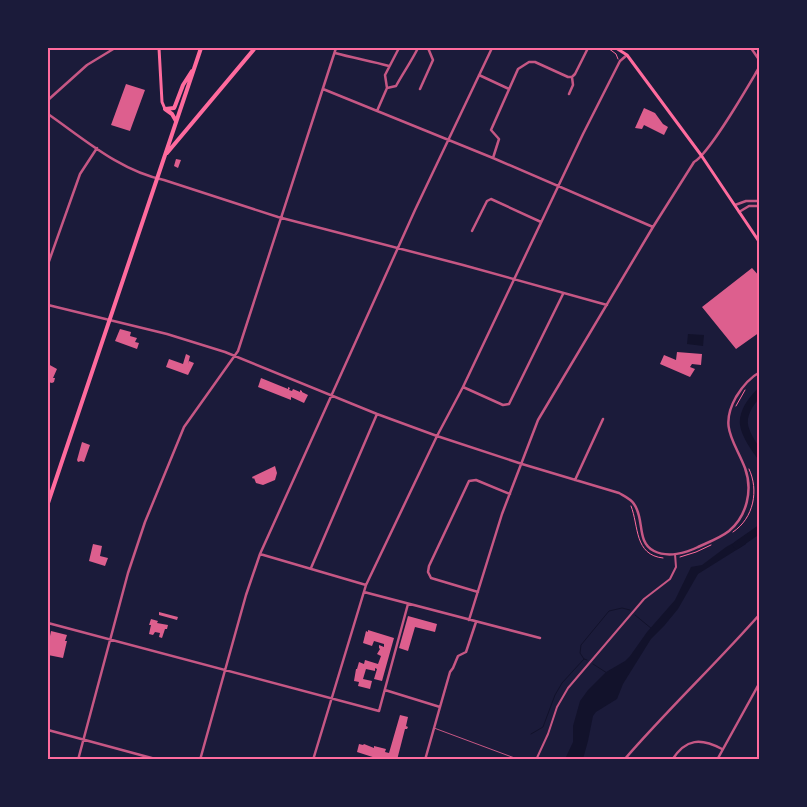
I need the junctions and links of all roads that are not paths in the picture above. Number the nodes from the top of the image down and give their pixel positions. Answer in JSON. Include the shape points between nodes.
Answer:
{"nodes":[{"id":1,"x":115,"y":48,"type":"edge"},
{"id":2,"x":159,"y":48,"type":"edge"},
{"id":3,"x":201,"y":48,"type":"edge"},
{"id":4,"x":255,"y":48,"type":"edge"},
{"id":5,"x":336,"y":48,"type":"edge"},
{"id":6,"x":399,"y":48,"type":"edge"},
{"id":7,"x":418,"y":48,"type":"edge"},
{"id":8,"x":428,"y":48,"type":"edge"},
{"id":9,"x":492,"y":48,"type":"edge"},
{"id":10,"x":588,"y":48,"type":"edge"},
{"id":11,"x":616,"y":48,"type":"edge"},
{"id":12,"x":751,"y":48,"type":"edge"},
{"id":13,"x":335,"y":53,"type":"junction"},
{"id":14,"x":628,"y":57,"type":"junction"},
{"id":15,"x":760,"y":61,"type":"edge"},
{"id":16,"x":389,"y":66,"type":"junction"},
{"id":17,"x":760,"y":66,"type":"edge"},
{"id":18,"x":194,"y":68,"type":"junction"},
{"id":19,"x":479,"y":75,"type":"junction"},
{"id":20,"x":572,"y":77,"type":"junction"},
{"id":21,"x":323,"y":88,"type":"junction"},
{"id":22,"x":387,"y":88,"type":"junction"},
{"id":23,"x":509,"y":89,"type":"junction"},
{"id":24,"x":420,"y":90,"type":"dead end"},
{"id":25,"x":569,"y":94,"type":"dead end"},
{"id":26,"x":48,"y":100,"type":"edge"},
{"id":27,"x":165,"y":109,"type":"junction"},
{"id":28,"x":378,"y":111,"type":"junction"},
{"id":29,"x":48,"y":114,"type":"edge"},
{"id":30,"x":176,"y":121,"type":"junction"},
{"id":31,"x":449,"y":140,"type":"junction"},
{"id":32,"x":97,"y":148,"type":"junction"},
{"id":33,"x":701,"y":155,"type":"junction"},
{"id":34,"x":164,"y":157,"type":"junction"},
{"id":35,"x":493,"y":158,"type":"junction"},
{"id":36,"x":157,"y":179,"type":"junction"},
{"id":37,"x":559,"y":187,"type":"junction"},
{"id":38,"x":760,"y":204,"type":"edge"},
{"id":39,"x":735,"y":205,"type":"junction"},
{"id":40,"x":739,"y":212,"type":"junction"},
{"id":41,"x":281,"y":218,"type":"junction"},
{"id":42,"x":541,"y":222,"type":"junction"},
{"id":43,"x":652,"y":227,"type":"junction"},
{"id":44,"x":472,"y":231,"type":"dead end"},
{"id":45,"x":760,"y":243,"type":"edge"},
{"id":46,"x":398,"y":249,"type":"junction"},
{"id":47,"x":48,"y":264,"type":"edge"},
{"id":48,"x":514,"y":279,"type":"junction"},
{"id":49,"x":563,"y":293,"type":"junction"},
{"id":50,"x":48,"y":305,"type":"edge"},
{"id":51,"x":607,"y":305,"type":"junction"},
{"id":52,"x":109,"y":320,"type":"junction"},
{"id":53,"x":235,"y":356,"type":"junction"},
{"id":54,"x":760,"y":372,"type":"edge"},
{"id":55,"x":463,"y":387,"type":"junction"},
{"id":56,"x":332,"y":396,"type":"junction"},
{"id":57,"x":377,"y":414,"type":"junction"},
{"id":58,"x":603,"y":419,"type":"dead end"},
{"id":59,"x":438,"y":436,"type":"junction"},
{"id":60,"x":522,"y":464,"type":"junction"},
{"id":61,"x":575,"y":480,"type":"junction"},
{"id":62,"x":510,"y":494,"type":"junction"},
{"id":63,"x":48,"y":503,"type":"edge"},
{"id":64,"x":260,"y":554,"type":"junction"},
{"id":65,"x":675,"y":556,"type":"junction"},
{"id":66,"x":311,"y":568,"type":"junction"},
{"id":67,"x":366,"y":585,"type":"junction"},
{"id":68,"x":364,"y":592,"type":"junction"},
{"id":69,"x":478,"y":592,"type":"junction"},
{"id":70,"x":408,"y":604,"type":"junction"},
{"id":71,"x":760,"y":614,"type":"edge"},
{"id":72,"x":469,"y":620,"type":"junction"},
{"id":73,"x":476,"y":622,"type":"junction"},
{"id":74,"x":48,"y":624,"type":"edge"},
{"id":75,"x":540,"y":638,"type":"dead end"},
{"id":76,"x":111,"y":640,"type":"junction"},
{"id":77,"x":225,"y":670,"type":"junction"},
{"id":78,"x":760,"y":682,"type":"edge"},
{"id":79,"x":385,"y":690,"type":"junction"},
{"id":80,"x":332,"y":698,"type":"junction"},
{"id":81,"x":440,"y":707,"type":"junction"},
{"id":82,"x":434,"y":728,"type":"junction"},
{"id":83,"x":48,"y":730,"type":"edge"},
{"id":84,"x":83,"y":739,"type":"junction"},
{"id":85,"x":722,"y":749,"type":"junction"},
{"id":86,"x":78,"y":760,"type":"edge"},
{"id":87,"x":159,"y":760,"type":"edge"},
{"id":88,"x":200,"y":760,"type":"edge"},
{"id":89,"x":313,"y":760,"type":"edge"},
{"id":90,"x":425,"y":760,"type":"edge"},
{"id":91,"x":520,"y":760,"type":"edge"},
{"id":92,"x":536,"y":760,"type":"edge"},
{"id":93,"x":624,"y":760,"type":"edge"},
{"id":94,"x":672,"y":760,"type":"edge"},
{"id":95,"x":717,"y":760,"type":"edge"}],
"edges":[{"from":1,"to":26,"type":"street","via":[[87,64]]},
{"from":2,"to":27,"type":"main road"},
{"from":3,"to":18,"type":"main road"},
{"from":4,"to":34,"type":"main road"},
{"from":5,"to":13,"type":"street"},
{"from":6,"to":16,"type":"street"},
{"from":7,"to":22,"type":"street","via":[[396,86]]},
{"from":8,"to":24,"type":"street","via":[[434,60]]},
{"from":9,"to":19,"type":"street"},
{"from":10,"to":20,"type":"street"},
{"from":11,"to":14,"type":"main road"},
{"from":12,"to":15,"type":"street"},
{"from":13,"to":16,"type":"street"},
{"from":13,"to":21,"type":"street"},
{"from":14,"to":33,"type":"main road"},
{"from":14,"to":37,"type":"street","via":[[620,61]]},
{"from":16,"to":22,"type":"street","via":[[385,74]]},
{"from":17,"to":33,"type":"street"},
{"from":18,"to":27,"type":"main road","via":[[184,82],[174,108]]},
{"from":18,"to":30,"type":"main road"},
{"from":19,"to":23,"type":"street"},
{"from":19,"to":31,"type":"street"},
{"from":20,"to":23,"type":"street","via":[[532,61],[518,69]]},
{"from":20,"to":25,"type":"street"},
{"from":21,"to":28,"type":"street"},
{"from":21,"to":41,"type":"street"},
{"from":22,"to":28,"type":"street"},
{"from":23,"to":35,"type":"street","via":[[491,130],[499,139]]},
{"from":27,"to":30,"type":"main road"},
{"from":28,"to":31,"type":"street"},
{"from":29,"to":32,"type":"street"},
{"from":30,"to":34,"type":"main road"},
{"from":31,"to":35,"type":"street"},
{"from":31,"to":46,"type":"street"},
{"from":32,"to":36,"type":"street","via":[[133,171]]},
{"from":32,"to":47,"type":"street","via":[[78,179]]},
{"from":33,"to":39,"type":"main road"},
{"from":33,"to":43,"type":"street"},
{"from":34,"to":36,"type":"main road"},
{"from":35,"to":37,"type":"street"},
{"from":36,"to":41,"type":"street"},
{"from":36,"to":52,"type":"main road"},
{"from":37,"to":42,"type":"street"},
{"from":37,"to":43,"type":"street"},
{"from":38,"to":39,"type":"street","via":[[745,202]]},
{"from":38,"to":40,"type":"street"},
{"from":39,"to":40,"type":"main road"},
{"from":40,"to":45,"type":"main road"},
{"from":41,"to":46,"type":"street"},
{"from":41,"to":53,"type":"street"},
{"from":42,"to":44,"type":"street","via":[[491,199]]},
{"from":42,"to":48,"type":"street"},
{"from":43,"to":51,"type":"street"},
{"from":46,"to":48,"type":"street"},
{"from":46,"to":56,"type":"street"},
{"from":48,"to":49,"type":"street"},
{"from":48,"to":55,"type":"street"},
{"from":49,"to":51,"type":"street"},
{"from":49,"to":55,"type":"street","via":[[510,404],[503,405]]},
{"from":50,"to":52,"type":"street"},
{"from":51,"to":60,"type":"street","via":[[542,412]]},
{"from":52,"to":53,"type":"street"},
{"from":52,"to":63,"type":"main road"},
{"from":53,"to":56,"type":"street"},
{"from":53,"to":76,"type":"street","via":[[184,427],[174,449],[128,573]]},
{"from":54,"to":65,"type":"street","via":[[740,391],[728,417],[729,432],[748,480],[748,498],[742,514],[725,533]]},
{"from":55,"to":59,"type":"street"},
{"from":56,"to":57,"type":"street"},
{"from":56,"to":64,"type":"street"},
{"from":57,"to":59,"type":"street"},
{"from":57,"to":66,"type":"street"},
{"from":58,"to":61,"type":"street"},
{"from":59,"to":60,"type":"street"},
{"from":59,"to":67,"type":"street"},
{"from":60,"to":61,"type":"street"},
{"from":60,"to":62,"type":"street"},
{"from":61,"to":65,"type":"street","via":[[629,499],[636,506],[642,537],[647,545],[658,553]]},
{"from":62,"to":69,"type":"street"},
{"from":62,"to":69,"type":"street","via":[[476,480],[469,481],[429,566],[431,578]]},
{"from":64,"to":66,"type":"street"},
{"from":64,"to":77,"type":"street"},
{"from":65,"to":92,"type":"street","via":[[676,567],[670,579],[644,599],[568,688]]},
{"from":66,"to":67,"type":"street"},
{"from":67,"to":68,"type":"street"},
{"from":68,"to":70,"type":"street"},
{"from":68,"to":80,"type":"street"},
{"from":69,"to":72,"type":"street"},
{"from":70,"to":72,"type":"street"},
{"from":70,"to":79,"type":"street"},
{"from":71,"to":93,"type":"street"},
{"from":72,"to":73,"type":"street"},
{"from":73,"to":75,"type":"street"},
{"from":73,"to":81,"type":"street","via":[[466,652],[458,656],[450,672]]},
{"from":74,"to":76,"type":"street"},
{"from":76,"to":77,"type":"street"},
{"from":76,"to":84,"type":"street"},
{"from":77,"to":80,"type":"street"},
{"from":77,"to":88,"type":"street"},
{"from":78,"to":85,"type":"street"},
{"from":79,"to":80,"type":"street","via":[[379,711]]},
{"from":79,"to":81,"type":"street"},
{"from":80,"to":89,"type":"street"},
{"from":81,"to":82,"type":"street"},
{"from":82,"to":90,"type":"street"},
{"from":82,"to":91,"type":"lane"},
{"from":83,"to":84,"type":"street"},
{"from":84,"to":86,"type":"street"},
{"from":84,"to":87,"type":"street"},
{"from":85,"to":94,"type":"street","via":[[704,742],[690,742]]},
{"from":85,"to":95,"type":"street"}]}
